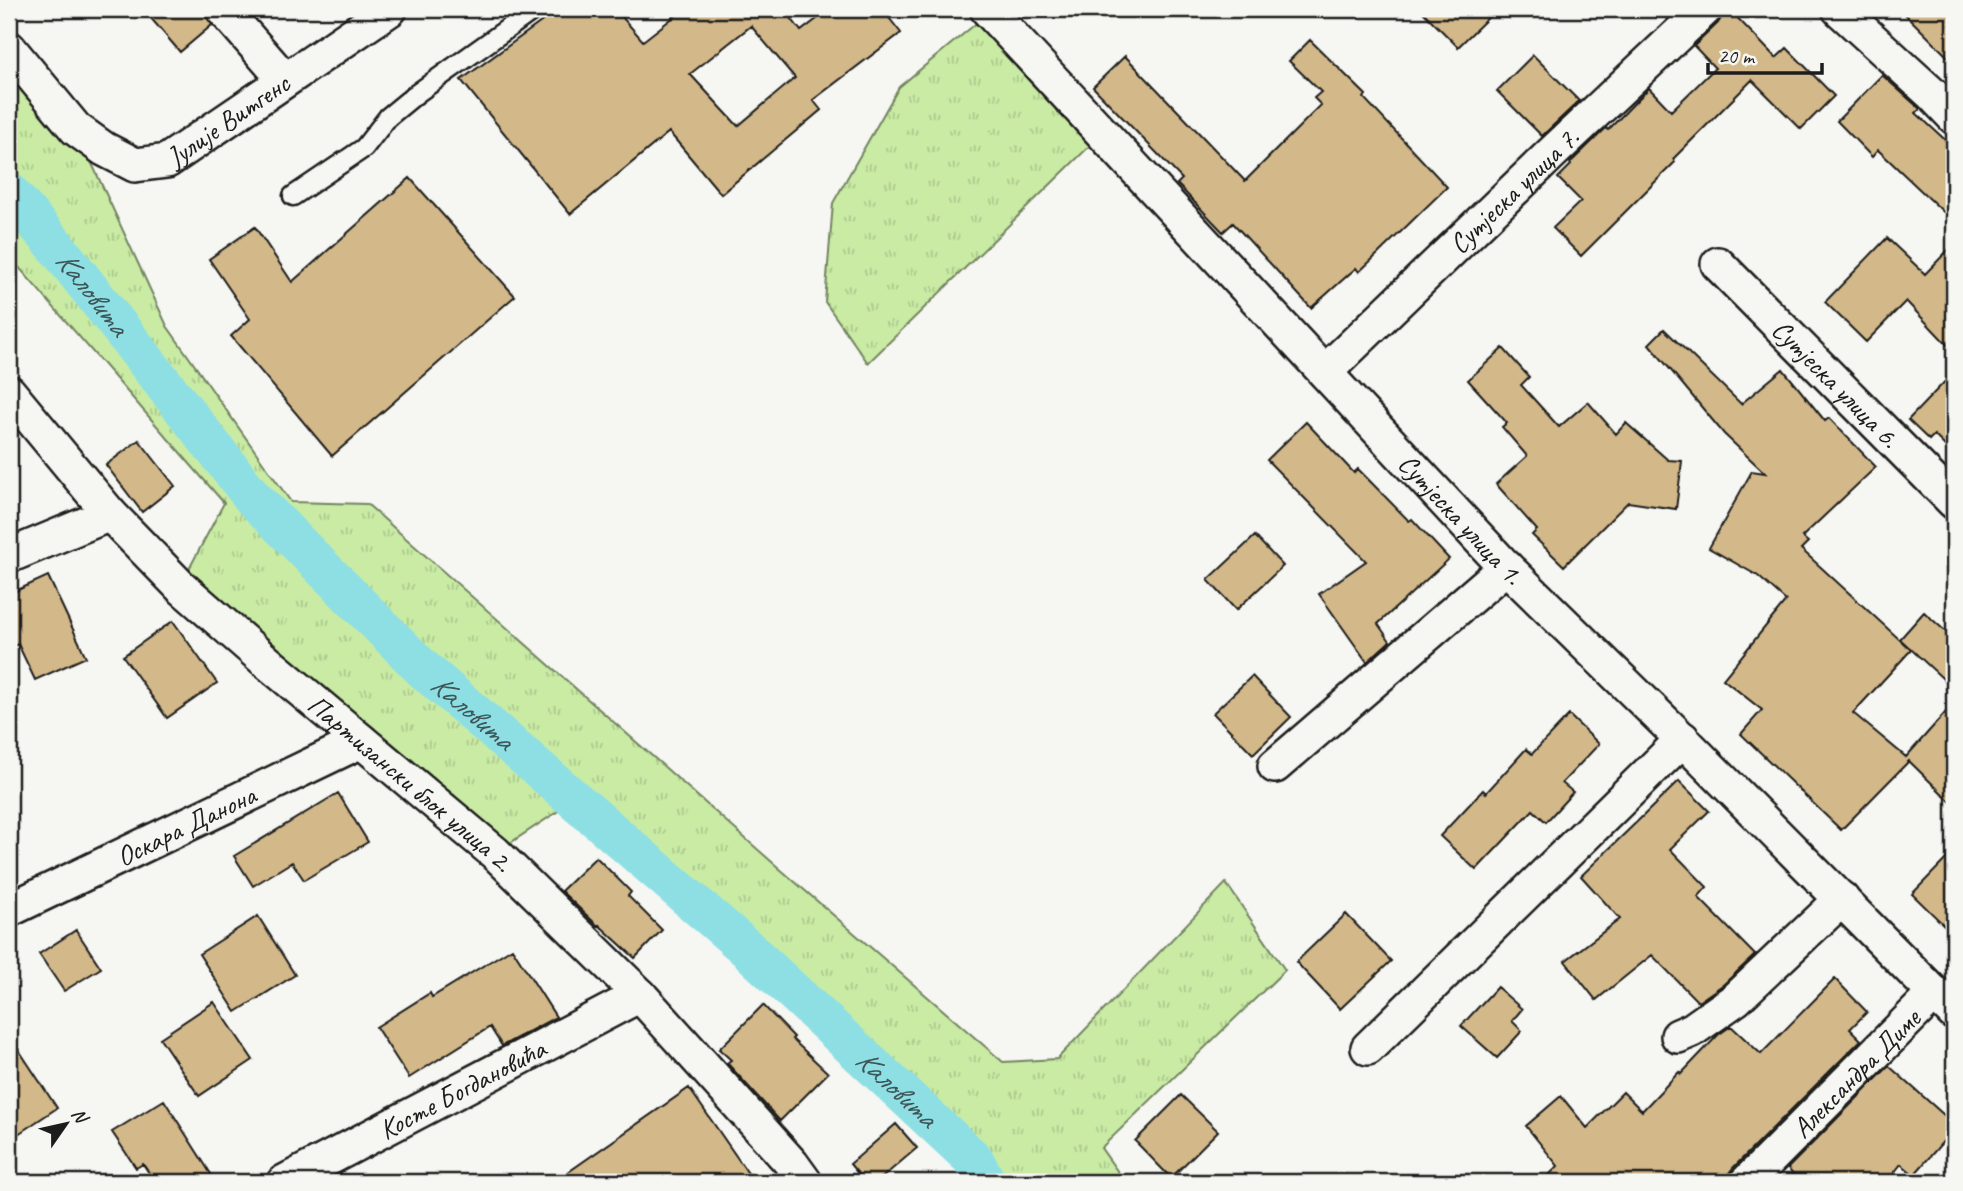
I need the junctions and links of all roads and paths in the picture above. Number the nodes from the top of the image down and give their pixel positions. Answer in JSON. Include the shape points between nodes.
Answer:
{"nodes":[{"id":1,"x":223,"y":9,"type":"edge"},
{"id":2,"x":390,"y":9,"type":"edge"},
{"id":3,"x":535,"y":9,"type":"edge"},
{"id":4,"x":987,"y":9,"type":"edge"},
{"id":5,"x":1705,"y":9,"type":"edge"},
{"id":6,"x":1839,"y":9,"type":"edge"},
{"id":7,"x":9,"y":48,"type":"edge"},
{"id":8,"x":285,"y":80,"type":"junction"},
{"id":9,"x":1954,"y":117,"type":"edge"},
{"id":10,"x":293,"y":196,"type":"dead end"},
{"id":11,"x":1718,"y":264,"type":"dead end"},
{"id":12,"x":1325,"y":372,"type":"junction"},
{"id":13,"x":9,"y":392,"type":"edge"},
{"id":14,"x":1954,"y":502,"type":"edge"},
{"id":15,"x":110,"y":514,"type":"junction"},
{"id":16,"x":9,"y":556,"type":"edge"},
{"id":17,"x":1506,"y":567,"type":"junction"},
{"id":18,"x":1683,"y":739,"type":"junction"},
{"id":19,"x":361,"y":741,"type":"junction"},
{"id":20,"x":1276,"y":766,"type":"dead end"},
{"id":21,"x":1842,"y":899,"type":"junction"},
{"id":22,"x":9,"y":910,"type":"edge"},
{"id":23,"x":640,"y":995,"type":"junction"},
{"id":24,"x":1945,"y":1003,"type":"edge"},
{"id":25,"x":1678,"y":1035,"type":"dead end"},
{"id":26,"x":1368,"y":1048,"type":"dead end"},
{"id":27,"x":284,"y":1182,"type":"edge"},
{"id":28,"x":805,"y":1182,"type":"edge"},
{"id":29,"x":1747,"y":1182,"type":"edge"}],
"edges":[{"from":1,"to":8,"type":"street"},
{"from":2,"to":8,"type":"street","name":"Јулије Витгенс"},
{"from":3,"to":10,"type":"lane","via":[[416,94],[388,117],[363,148]]},
{"from":4,"to":12,"type":"street","name":"Сутјеска улица 1."},
{"from":5,"to":12,"type":"street","name":"Сутјеска улица 7."},
{"from":6,"to":9,"type":"street"},
{"from":7,"to":8,"type":"street","name":"Јулије Витгенс","via":[[76,129],[135,165],[167,161]]},
{"from":11,"to":14,"type":"street","name":"Сутјеска улица 6."},
{"from":12,"to":17,"type":"street","name":"Сутјеска улица 1."},
{"from":13,"to":15,"type":"street","name":"Партизански блок улица 2."},
{"from":15,"to":16,"type":"street"},
{"from":15,"to":19,"type":"street","name":"Партизански блок улица 2.","via":[[180,586]]},
{"from":17,"to":18,"type":"street","name":"Сутјеска улица 1."},
{"from":17,"to":20,"type":"street"},
{"from":18,"to":21,"type":"street","name":"Сутјеска улица 1."},
{"from":18,"to":26,"type":"street"},
{"from":19,"to":22,"type":"street","name":"Оскара Данона"},
{"from":19,"to":23,"type":"street","name":"Партизански блок улица 2.","via":[[495,853]]},
{"from":21,"to":24,"type":"street","name":"Сутјеска улица 1."},
{"from":21,"to":25,"type":"street","via":[[1736,999]]},
{"from":23,"to":27,"type":"street","name":"Косте Богдановића"},
{"from":23,"to":28,"type":"street","name":"Партизански блок улица 2."},
{"from":24,"to":29,"type":"street","name":"Александра Диме"}]}
